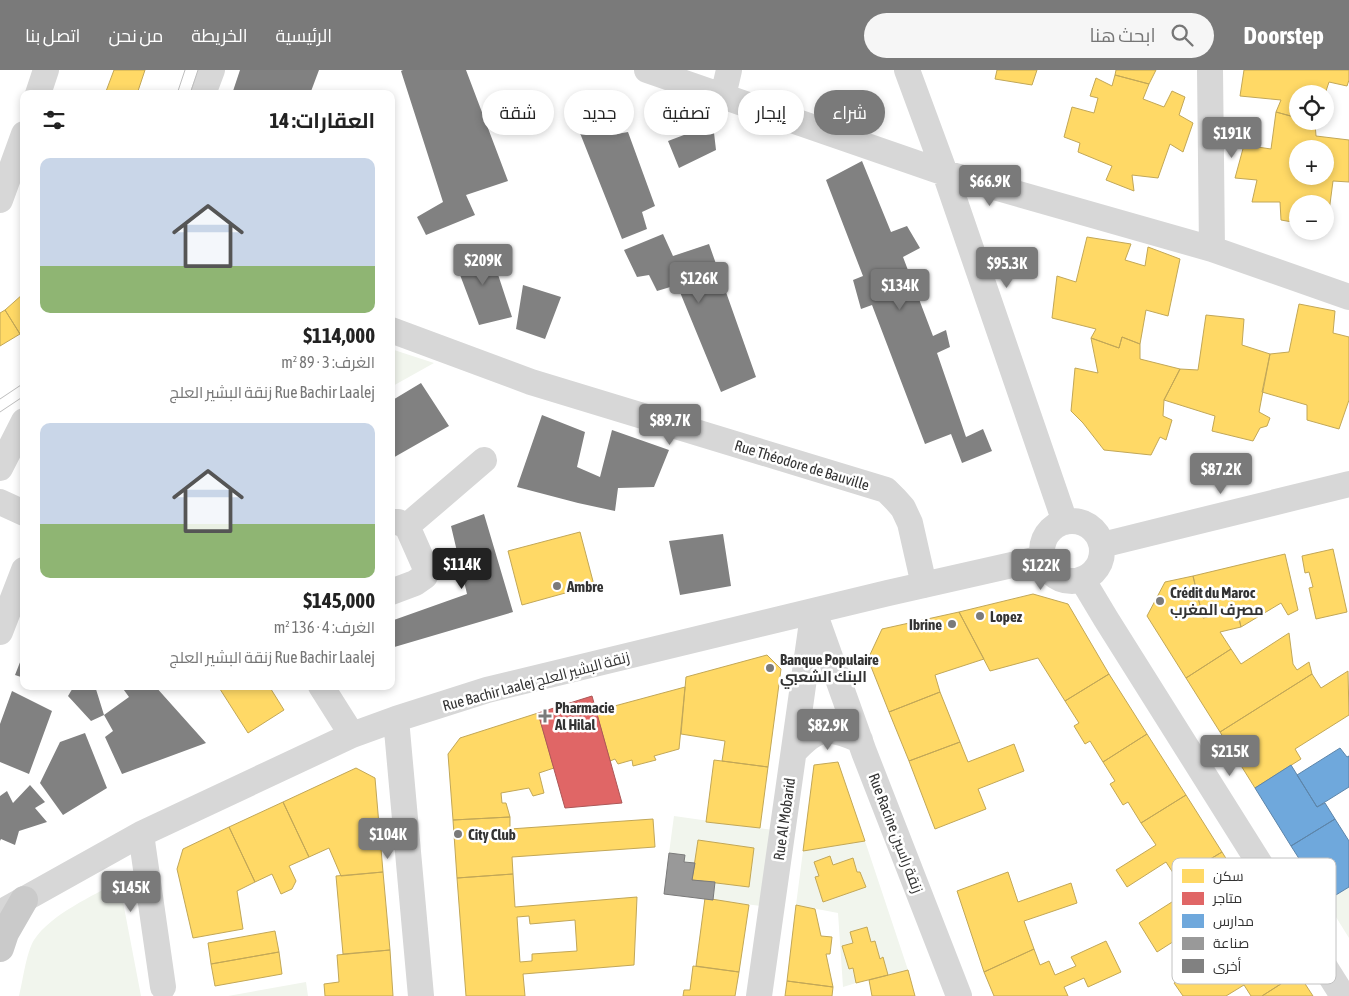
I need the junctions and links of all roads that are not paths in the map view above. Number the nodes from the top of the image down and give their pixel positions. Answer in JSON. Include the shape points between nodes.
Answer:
{"nodes":[{"id":1,"x":46,"y":70,"type":"edge"},
{"id":2,"x":212,"y":70,"type":"edge"},
{"id":3,"x":647,"y":70,"type":"edge"},
{"id":4,"x":729,"y":70,"type":"edge"},
{"id":5,"x":907,"y":70,"type":"edge"},
{"id":6,"x":1210,"y":70,"type":"edge"},
{"id":7,"x":39,"y":90,"type":"edge"},
{"id":8,"x":204,"y":90,"type":"edge"},
{"id":9,"x":705,"y":90,"type":"edge"},
{"id":10,"x":724,"y":90,"type":"edge"},
{"id":11,"x":728,"y":98,"type":"edge"},
{"id":12,"x":20,"y":145,"type":"edge"},
{"id":13,"x":945,"y":173,"type":"junction"},
{"id":14,"x":0,"y":200,"type":"edge"},
{"id":15,"x":1212,"y":249,"type":"junction"},
{"id":16,"x":1349,"y":297,"type":"edge"},
{"id":17,"x":395,"y":331,"type":"edge"},
{"id":18,"x":20,"y":429,"type":"edge"},
{"id":19,"x":484,"y":460,"type":"dead end"},
{"id":20,"x":0,"y":468,"type":"edge"},
{"id":21,"x":1349,"y":484,"type":"edge"},
{"id":22,"x":0,"y":502,"type":"edge"},
{"id":23,"x":20,"y":511,"type":"edge"},
{"id":24,"x":1065,"y":522,"type":"junction"},
{"id":25,"x":399,"y":524,"type":"edge"},
{"id":26,"x":1102,"y":545,"type":"junction"},
{"id":27,"x":1043,"y":558,"type":"junction"},
{"id":28,"x":15,"y":573,"type":"edge"},
{"id":29,"x":1082,"y":580,"type":"junction"},
{"id":30,"x":924,"y":585,"type":"junction"},
{"id":31,"x":395,"y":591,"type":"edge"},
{"id":32,"x":814,"y":612,"type":"junction"},
{"id":33,"x":0,"y":632,"type":"edge"},
{"id":34,"x":324,"y":690,"type":"edge"},
{"id":35,"x":396,"y":719,"type":"junction"},
{"id":36,"x":352,"y":735,"type":"junction"},
{"id":37,"x":860,"y":740,"type":"junction"},
{"id":38,"x":794,"y":752,"type":"junction"},
{"id":39,"x":140,"y":834,"type":"junction"},
{"id":40,"x":1256,"y":858,"type":"edge"},
{"id":41,"x":6,"y":907,"type":"edge"},
{"id":42,"x":0,"y":948,"type":"edge"},
{"id":43,"x":1335,"y":984,"type":"edge"},
{"id":44,"x":163,"y":987,"type":"dead end"},
{"id":45,"x":421,"y":996,"type":"edge"},
{"id":46,"x":759,"y":996,"type":"edge"},
{"id":47,"x":959,"y":996,"type":"edge"},
{"id":48,"x":1343,"y":996,"type":"edge"}],
"edges":[{"from":1,"to":7,"type":"street"},
{"from":2,"to":8,"type":"street"},
{"from":3,"to":9,"type":"street"},
{"from":4,"to":10,"type":"street"},
{"from":5,"to":13,"type":"street"},
{"from":6,"to":15,"type":"street"},
{"from":11,"to":13,"type":"street"},
{"from":12,"to":14,"type":"street"},
{"from":13,"to":15,"type":"street"},
{"from":13,"to":24,"type":"street"},
{"from":15,"to":16,"type":"street"},
{"from":17,"to":30,"type":"street","name":"Rue Théodore de Bauville","via":[[531,382],[886,490],[896,498],[910,523]]},
{"from":18,"to":20,"type":"street"},
{"from":19,"to":25,"type":"street"},
{"from":21,"to":26,"type":"street"},
{"from":22,"to":23,"type":"street"},
{"from":24,"to":26,"type":"street","via":[[1083,523],[1097,534]]},
{"from":24,"to":27,"type":"street","via":[[1056,526],[1044,540]]},
{"from":25,"to":31,"type":"street","via":[[426,569],[425,576],[416,583]]},
{"from":26,"to":29,"type":"street","via":[[1097,569]]},
{"from":27,"to":29,"type":"street","via":[[1053,575],[1062,580]]},
{"from":27,"to":30,"type":"street","name":"Rue Bachir Laalej زنقة البشير العلج"},
{"from":28,"to":33,"type":"street"},
{"from":29,"to":40,"type":"street"},
{"from":30,"to":32,"type":"street","name":"Rue Bachir Laalej زنقة البشير العلج"},
{"from":32,"to":35,"type":"street","name":"Rue Bachir Laalej زنقة البشير العلج","via":[[487,690]]},
{"from":32,"to":37,"type":"street","name":"Rue Racine زنقة راسين"},
{"from":32,"to":38,"type":"street","name":"Rue Al Mobarid"},
{"from":34,"to":36,"type":"street"},
{"from":35,"to":36,"type":"street","name":"Rue Bachir Laalej زنقة البشير العلج"},
{"from":35,"to":45,"type":"street"},
{"from":36,"to":39,"type":"street","name":"Rue Bachir Laalej زنقة البشير العلج"},
{"from":37,"to":38,"type":"street","via":[[840,731],[828,730],[809,737]]},
{"from":37,"to":47,"type":"street","name":"Rue Racine زنقة راسين"},
{"from":38,"to":46,"type":"street","name":"Rue Al Mobarid"},
{"from":39,"to":41,"type":"street","name":"Rue Bachir Laalej زنقة البشير العلج"},
{"from":39,"to":44,"type":"street"},
{"from":41,"to":42,"type":"main road","via":[[5,933]]},
{"from":43,"to":48,"type":"street"}]}
